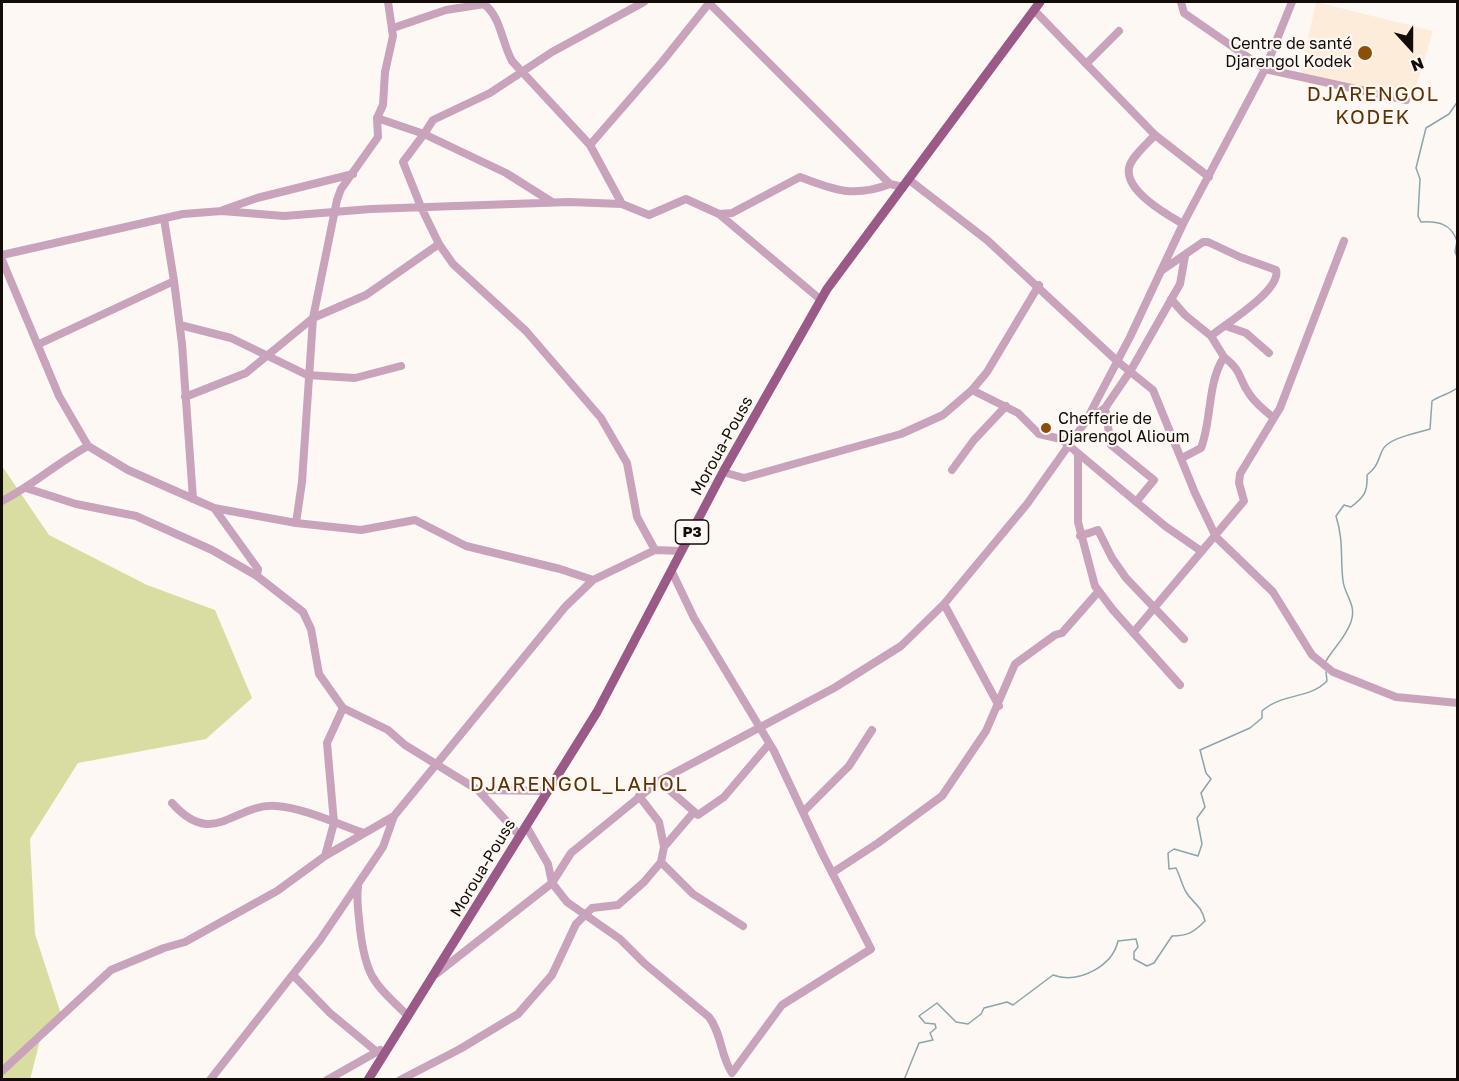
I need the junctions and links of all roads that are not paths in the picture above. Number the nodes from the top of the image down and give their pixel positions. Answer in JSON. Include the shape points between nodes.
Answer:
{"nodes":[{"id":1,"x":388,"y":2,"type":"edge"},
{"id":2,"x":644,"y":2,"type":"edge"},
{"id":3,"x":709,"y":2,"type":"edge"},
{"id":4,"x":1040,"y":2,"type":"edge"},
{"id":5,"x":1181,"y":2,"type":"edge"},
{"id":6,"x":1292,"y":2,"type":"edge"},
{"id":7,"x":1034,"y":10,"type":"junction"},
{"id":8,"x":393,"y":28,"type":"junction"},
{"id":9,"x":1119,"y":31,"type":"dead end"},
{"id":10,"x":1086,"y":64,"type":"junction"},
{"id":11,"x":1265,"y":69,"type":"junction"},
{"id":12,"x":520,"y":73,"type":"junction"},
{"id":13,"x":1406,"y":100,"type":"dead end"},
{"id":14,"x":376,"y":118,"type":"junction"},
{"id":15,"x":424,"y":134,"type":"junction"},
{"id":16,"x":1155,"y":135,"type":"junction"},
{"id":17,"x":590,"y":145,"type":"junction"},
{"id":18,"x":353,"y":174,"type":"junction"},
{"id":19,"x":1209,"y":177,"type":"junction"},
{"id":20,"x":908,"y":179,"type":"junction"},
{"id":21,"x":890,"y":184,"type":"junction"},
{"id":22,"x":903,"y":187,"type":"junction"},
{"id":23,"x":554,"y":203,"type":"junction"},
{"id":24,"x":622,"y":204,"type":"junction"},
{"id":25,"x":421,"y":207,"type":"junction"},
{"id":26,"x":222,"y":211,"type":"junction"},
{"id":27,"x":334,"y":212,"type":"junction"},
{"id":28,"x":719,"y":214,"type":"junction"},
{"id":29,"x":164,"y":219,"type":"junction"},
{"id":30,"x":1183,"y":224,"type":"junction"},
{"id":31,"x":1344,"y":242,"type":"dead end"},
{"id":32,"x":439,"y":244,"type":"junction"},
{"id":33,"x":2,"y":255,"type":"edge"},
{"id":34,"x":1185,"y":256,"type":"junction"},
{"id":35,"x":2,"y":260,"type":"edge"},
{"id":36,"x":1160,"y":271,"type":"junction"},
{"id":37,"x":174,"y":281,"type":"junction"},
{"id":38,"x":1039,"y":285,"type":"junction"},
{"id":39,"x":1171,"y":299,"type":"junction"},
{"id":40,"x":821,"y":300,"type":"junction"},
{"id":41,"x":313,"y":318,"type":"junction"},
{"id":42,"x":180,"y":325,"type":"junction"},
{"id":43,"x":1226,"y":326,"type":"junction"},
{"id":44,"x":1211,"y":336,"type":"junction"},
{"id":45,"x":39,"y":344,"type":"junction"},
{"id":46,"x":1269,"y":353,"type":"dead end"},
{"id":47,"x":270,"y":355,"type":"junction"},
{"id":48,"x":1224,"y":357,"type":"junction"},
{"id":49,"x":1117,"y":360,"type":"junction"},
{"id":50,"x":401,"y":366,"type":"dead end"},
{"id":51,"x":1131,"y":370,"type":"junction"},
{"id":52,"x":307,"y":375,"type":"junction"},
{"id":53,"x":972,"y":390,"type":"junction"},
{"id":54,"x":184,"y":397,"type":"junction"},
{"id":55,"x":1006,"y":406,"type":"junction"},
{"id":56,"x":1105,"y":408,"type":"junction"},
{"id":57,"x":1274,"y":418,"type":"junction"},
{"id":58,"x":1086,"y":421,"type":"junction"},
{"id":59,"x":1067,"y":445,"type":"junction"},
{"id":60,"x":88,"y":446,"type":"junction"},
{"id":61,"x":1078,"y":455,"type":"junction"},
{"id":62,"x":1182,"y":458,"type":"junction"},
{"id":63,"x":952,"y":470,"type":"dead end"},
{"id":64,"x":723,"y":472,"type":"junction"},
{"id":65,"x":26,"y":488,"type":"junction"},
{"id":66,"x":2,"y":499,"type":"edge"},
{"id":67,"x":193,"y":499,"type":"junction"},
{"id":68,"x":1136,"y":502,"type":"junction"},
{"id":69,"x":214,"y":508,"type":"junction"},
{"id":70,"x":296,"y":523,"type":"junction"},
{"id":71,"x":1080,"y":536,"type":"junction"},
{"id":72,"x":1216,"y":537,"type":"junction"},
{"id":73,"x":655,"y":550,"type":"junction"},
{"id":74,"x":1201,"y":550,"type":"junction"},
{"id":75,"x":681,"y":551,"type":"junction"},
{"id":76,"x":672,"y":572,"type":"junction"},
{"id":77,"x":257,"y":576,"type":"junction"},
{"id":78,"x":593,"y":580,"type":"junction"},
{"id":79,"x":1098,"y":592,"type":"junction"},
{"id":80,"x":944,"y":604,"type":"junction"},
{"id":81,"x":1152,"y":607,"type":"junction"},
{"id":82,"x":1133,"y":633,"type":"junction"},
{"id":83,"x":1184,"y":639,"type":"dead end"},
{"id":84,"x":1180,"y":685,"type":"dead end"},
{"id":85,"x":1458,"y":704,"type":"edge"},
{"id":86,"x":999,"y":706,"type":"junction"},
{"id":87,"x":343,"y":708,"type":"junction"},
{"id":88,"x":759,"y":728,"type":"junction"},
{"id":89,"x":872,"y":730,"type":"dead end"},
{"id":90,"x":769,"y":744,"type":"junction"},
{"id":91,"x":436,"y":765,"type":"junction"},
{"id":92,"x":659,"y":781,"type":"junction"},
{"id":93,"x":478,"y":790,"type":"junction"},
{"id":94,"x":548,"y":791,"type":"junction"},
{"id":95,"x":639,"y":796,"type":"junction"},
{"id":96,"x":172,"y":803,"type":"dead end"},
{"id":97,"x":803,"y":812,"type":"junction"},
{"id":98,"x":693,"y":813,"type":"junction"},
{"id":99,"x":394,"y":816,"type":"junction"},
{"id":100,"x":334,"y":823,"type":"junction"},
{"id":101,"x":526,"y":826,"type":"junction"},
{"id":102,"x":364,"y":833,"type":"junction"},
{"id":103,"x":520,"y":836,"type":"junction"},
{"id":104,"x":664,"y":847,"type":"junction"},
{"id":105,"x":325,"y":856,"type":"junction"},
{"id":106,"x":661,"y":862,"type":"junction"},
{"id":107,"x":832,"y":873,"type":"junction"},
{"id":108,"x":552,"y":884,"type":"junction"},
{"id":109,"x":358,"y":885,"type":"junction"},
{"id":110,"x":586,"y":914,"type":"junction"},
{"id":111,"x":743,"y":926,"type":"dead end"},
{"id":112,"x":436,"y":974,"type":"junction"},
{"id":113,"x":293,"y":975,"type":"junction"},
{"id":114,"x":408,"y":1016,"type":"junction"},
{"id":115,"x":390,"y":1045,"type":"junction"},
{"id":116,"x":377,"y":1052,"type":"junction"},
{"id":117,"x":2,"y":1071,"type":"edge"},
{"id":118,"x":210,"y":1080,"type":"edge"},
{"id":119,"x":327,"y":1080,"type":"edge"},
{"id":120,"x":368,"y":1080,"type":"edge"},
{"id":121,"x":400,"y":1080,"type":"edge"}],
"edges":[{"from":1,"to":8,"type":"street"},
{"from":2,"to":12,"type":"street"},
{"from":3,"to":17,"type":"street"},
{"from":3,"to":21,"type":"street"},
{"from":4,"to":7,"type":"main road","name":"Moroua-Pouss","number":"P3"},
{"from":5,"to":11,"type":"street","via":[[1184,13]]},
{"from":6,"to":11,"type":"street"},
{"from":7,"to":10,"type":"street"},
{"from":7,"to":20,"type":"main road","name":"Moroua-Pouss","number":"P3"},
{"from":8,"to":12,"type":"street","via":[[446,10],[484,4],[492,10],[503,45]]},
{"from":8,"to":14,"type":"street","via":[[383,105]]},
{"from":9,"to":10,"type":"street"},
{"from":10,"to":16,"type":"street"},
{"from":11,"to":13,"type":"street"},
{"from":11,"to":19,"type":"street"},
{"from":12,"to":15,"type":"street","via":[[490,93],[434,120]]},
{"from":12,"to":17,"type":"street"},
{"from":14,"to":15,"type":"street"},
{"from":14,"to":18,"type":"street","via":[[375,143]]},
{"from":15,"to":23,"type":"street","via":[[506,173]]},
{"from":15,"to":25,"type":"street","via":[[403,163]]},
{"from":16,"to":19,"type":"street"},
{"from":16,"to":30,"type":"street","via":[[1130,166],[1130,174],[1136,191]]},
{"from":17,"to":24,"type":"street"},
{"from":18,"to":26,"type":"street"},
{"from":18,"to":27,"type":"street","via":[[341,189]]},
{"from":19,"to":30,"type":"street"},
{"from":20,"to":22,"type":"main road","name":"Moroua-Pouss","number":"P3"},
{"from":20,"to":38,"type":"street"},
{"from":21,"to":22,"type":"street"},
{"from":21,"to":28,"type":"street","via":[[861,193],[829,188],[800,177],[738,211]]},
{"from":22,"to":40,"type":"main road","name":"Moroua-Pouss","number":"P3"},
{"from":23,"to":24,"type":"street"},
{"from":23,"to":25,"type":"street"},
{"from":24,"to":28,"type":"street","via":[[649,215],[686,199]]},
{"from":25,"to":27,"type":"street"},
{"from":25,"to":32,"type":"street"},
{"from":26,"to":27,"type":"street","via":[[284,216]]},
{"from":26,"to":29,"type":"street"},
{"from":27,"to":41,"type":"street"},
{"from":28,"to":40,"type":"street"},
{"from":29,"to":33,"type":"street"},
{"from":29,"to":37,"type":"street"},
{"from":30,"to":36,"type":"street"},
{"from":31,"to":57,"type":"street"},
{"from":32,"to":41,"type":"street","via":[[366,295]]},
{"from":32,"to":73,"type":"street","via":[[453,264],[526,332],[601,418],[627,463],[638,516]]},
{"from":34,"to":36,"type":"street"},
{"from":34,"to":39,"type":"street","via":[[1180,284]]},
{"from":34,"to":43,"type":"street","via":[[1203,242],[1209,242],[1276,270],[1275,278],[1261,297]]},
{"from":35,"to":45,"type":"street"},
{"from":36,"to":49,"type":"street"},
{"from":37,"to":42,"type":"street"},
{"from":37,"to":45,"type":"street"},
{"from":38,"to":49,"type":"street"},
{"from":38,"to":53,"type":"street"},
{"from":39,"to":44,"type":"street"},
{"from":39,"to":51,"type":"street"},
{"from":40,"to":64,"type":"main road","name":"Moroua-Pouss","number":"P3"},
{"from":41,"to":47,"type":"street"},
{"from":41,"to":52,"type":"street"},
{"from":42,"to":47,"type":"street","via":[[231,338]]},
{"from":42,"to":54,"type":"street"},
{"from":43,"to":44,"type":"street"},
{"from":43,"to":46,"type":"street","via":[[1246,333]]},
{"from":44,"to":48,"type":"street"},
{"from":45,"to":60,"type":"street","via":[[59,396]]},
{"from":47,"to":52,"type":"street"},
{"from":47,"to":54,"type":"street","via":[[240,376]]},
{"from":48,"to":57,"type":"street","via":[[1238,369],[1259,407]]},
{"from":48,"to":62,"type":"street","via":[[1217,372],[1209,425],[1201,448]]},
{"from":49,"to":51,"type":"street"},
{"from":49,"to":58,"type":"street"},
{"from":50,"to":52,"type":"street","via":[[355,378]]},
{"from":51,"to":56,"type":"street"},
{"from":51,"to":62,"type":"street","via":[[1156,395]]},
{"from":52,"to":70,"type":"street","via":[[304,461]]},
{"from":53,"to":55,"type":"street"},
{"from":53,"to":64,"type":"street","via":[[943,415],[901,434],[744,478]]},
{"from":54,"to":67,"type":"street"},
{"from":55,"to":59,"type":"street","via":[[1039,434],[1054,436]]},
{"from":55,"to":63,"type":"street"},
{"from":56,"to":58,"type":"street"},
{"from":56,"to":68,"type":"street","via":[[1111,445],[1154,480]]},
{"from":57,"to":72,"type":"street","via":[[1240,474],[1244,501]]},
{"from":58,"to":59,"type":"street"},
{"from":59,"to":61,"type":"street"},
{"from":59,"to":80,"type":"street","via":[[1027,504]]},
{"from":60,"to":65,"type":"street","via":[[60,461]]},
{"from":60,"to":67,"type":"street","via":[[149,481]]},
{"from":61,"to":68,"type":"street"},
{"from":61,"to":71,"type":"street"},
{"from":62,"to":72,"type":"street"},
{"from":64,"to":75,"type":"main road","name":"Moroua-Pouss","number":"P3"},
{"from":65,"to":66,"type":"street"},
{"from":65,"to":77,"type":"street","via":[[76,504],[136,516],[212,550]]},
{"from":67,"to":69,"type":"street"},
{"from":68,"to":74,"type":"street"},
{"from":69,"to":70,"type":"street"},
{"from":69,"to":77,"type":"street","via":[[258,569]]},
{"from":70,"to":78,"type":"street","via":[[361,530],[414,520],[466,546],[560,568]]},
{"from":71,"to":79,"type":"street"},
{"from":71,"to":81,"type":"street","via":[[1098,530],[1118,566]]},
{"from":72,"to":74,"type":"street"},
{"from":72,"to":85,"type":"street","via":[[1273,592],[1320,664],[1396,697]]},
{"from":73,"to":75,"type":"street"},
{"from":73,"to":78,"type":"street"},
{"from":74,"to":81,"type":"street"},
{"from":75,"to":76,"type":"main road","name":"Moroua-Pouss","number":"P3"},
{"from":76,"to":88,"type":"street","via":[[694,618]]},
{"from":76,"to":94,"type":"main road","name":"Moroua-Pouss","number":"P3","via":[[597,712]]},
{"from":77,"to":87,"type":"street","via":[[303,612],[311,629],[320,674]]},
{"from":78,"to":91,"type":"street","via":[[565,607]]},
{"from":79,"to":82,"type":"street"},
{"from":79,"to":86,"type":"street","via":[[1062,633],[1015,664]]},
{"from":80,"to":86,"type":"street"},
{"from":80,"to":88,"type":"street","via":[[901,646]]},
{"from":81,"to":82,"type":"street","via":[[1145,622]]},
{"from":81,"to":83,"type":"street"},
{"from":82,"to":84,"type":"street"},
{"from":86,"to":107,"type":"street","via":[[942,796]]},
{"from":87,"to":91,"type":"street","via":[[388,730]]},
{"from":87,"to":100,"type":"street","via":[[326,753]]},
{"from":88,"to":90,"type":"street"},
{"from":88,"to":92,"type":"street"},
{"from":89,"to":97,"type":"street","via":[[849,766]]},
{"from":90,"to":97,"type":"street"},
{"from":90,"to":98,"type":"street","via":[[719,802],[698,815]]},
{"from":91,"to":93,"type":"street"},
{"from":91,"to":99,"type":"street"},
{"from":92,"to":95,"type":"street"},
{"from":92,"to":98,"type":"street"},
{"from":93,"to":94,"type":"street"},
{"from":93,"to":103,"type":"street"},
{"from":94,"to":101,"type":"main road","name":"Moroua-Pouss","number":"P3"},
{"from":95,"to":104,"type":"street","via":[[659,822]]},
{"from":95,"to":108,"type":"street","via":[[571,853]]},
{"from":96,"to":100,"type":"street","via":[[184,817],[197,823],[228,820],[266,806],[292,809]]},
{"from":97,"to":107,"type":"street"},
{"from":98,"to":104,"type":"street"},
{"from":99,"to":102,"type":"street"},
{"from":99,"to":109,"type":"street","via":[[383,847]]},
{"from":100,"to":102,"type":"street"},
{"from":100,"to":105,"type":"street"},
{"from":101,"to":103,"type":"main road","name":"Moroua-Pouss","number":"P3"},
{"from":101,"to":108,"type":"street","via":[[549,864]]},
{"from":102,"to":105,"type":"street"},
{"from":103,"to":112,"type":"main road","name":"Moroua-Pouss","number":"P3"},
{"from":104,"to":106,"type":"street"},
{"from":105,"to":117,"type":"street","via":[[277,891],[185,942],[111,970]]},
{"from":106,"to":110,"type":"street","via":[[622,902],[613,907],[592,908]]},
{"from":106,"to":111,"type":"street","via":[[693,894]]},
{"from":107,"to":110,"type":"street","via":[[872,949],[782,1005],[732,1072],[723,1057],[717,1028],[709,1017]]},
{"from":108,"to":110,"type":"street","via":[[569,904]]},
{"from":108,"to":112,"type":"street"},
{"from":109,"to":113,"type":"street"},
{"from":109,"to":114,"type":"street","via":[[357,907],[366,966],[380,989]]},
{"from":110,"to":121,"type":"street","via":[[574,928],[552,975],[518,1014]]},
{"from":112,"to":114,"type":"main road","name":"Moroua-Pouss","number":"P3"},
{"from":113,"to":116,"type":"street","via":[[330,1013]]},
{"from":113,"to":118,"type":"street"},
{"from":114,"to":115,"type":"main road","name":"Moroua-Pouss","number":"P3"},
{"from":115,"to":116,"type":"street"},
{"from":115,"to":120,"type":"main road","name":"Moroua-Pouss","number":"P3"},
{"from":116,"to":119,"type":"street"}]}
